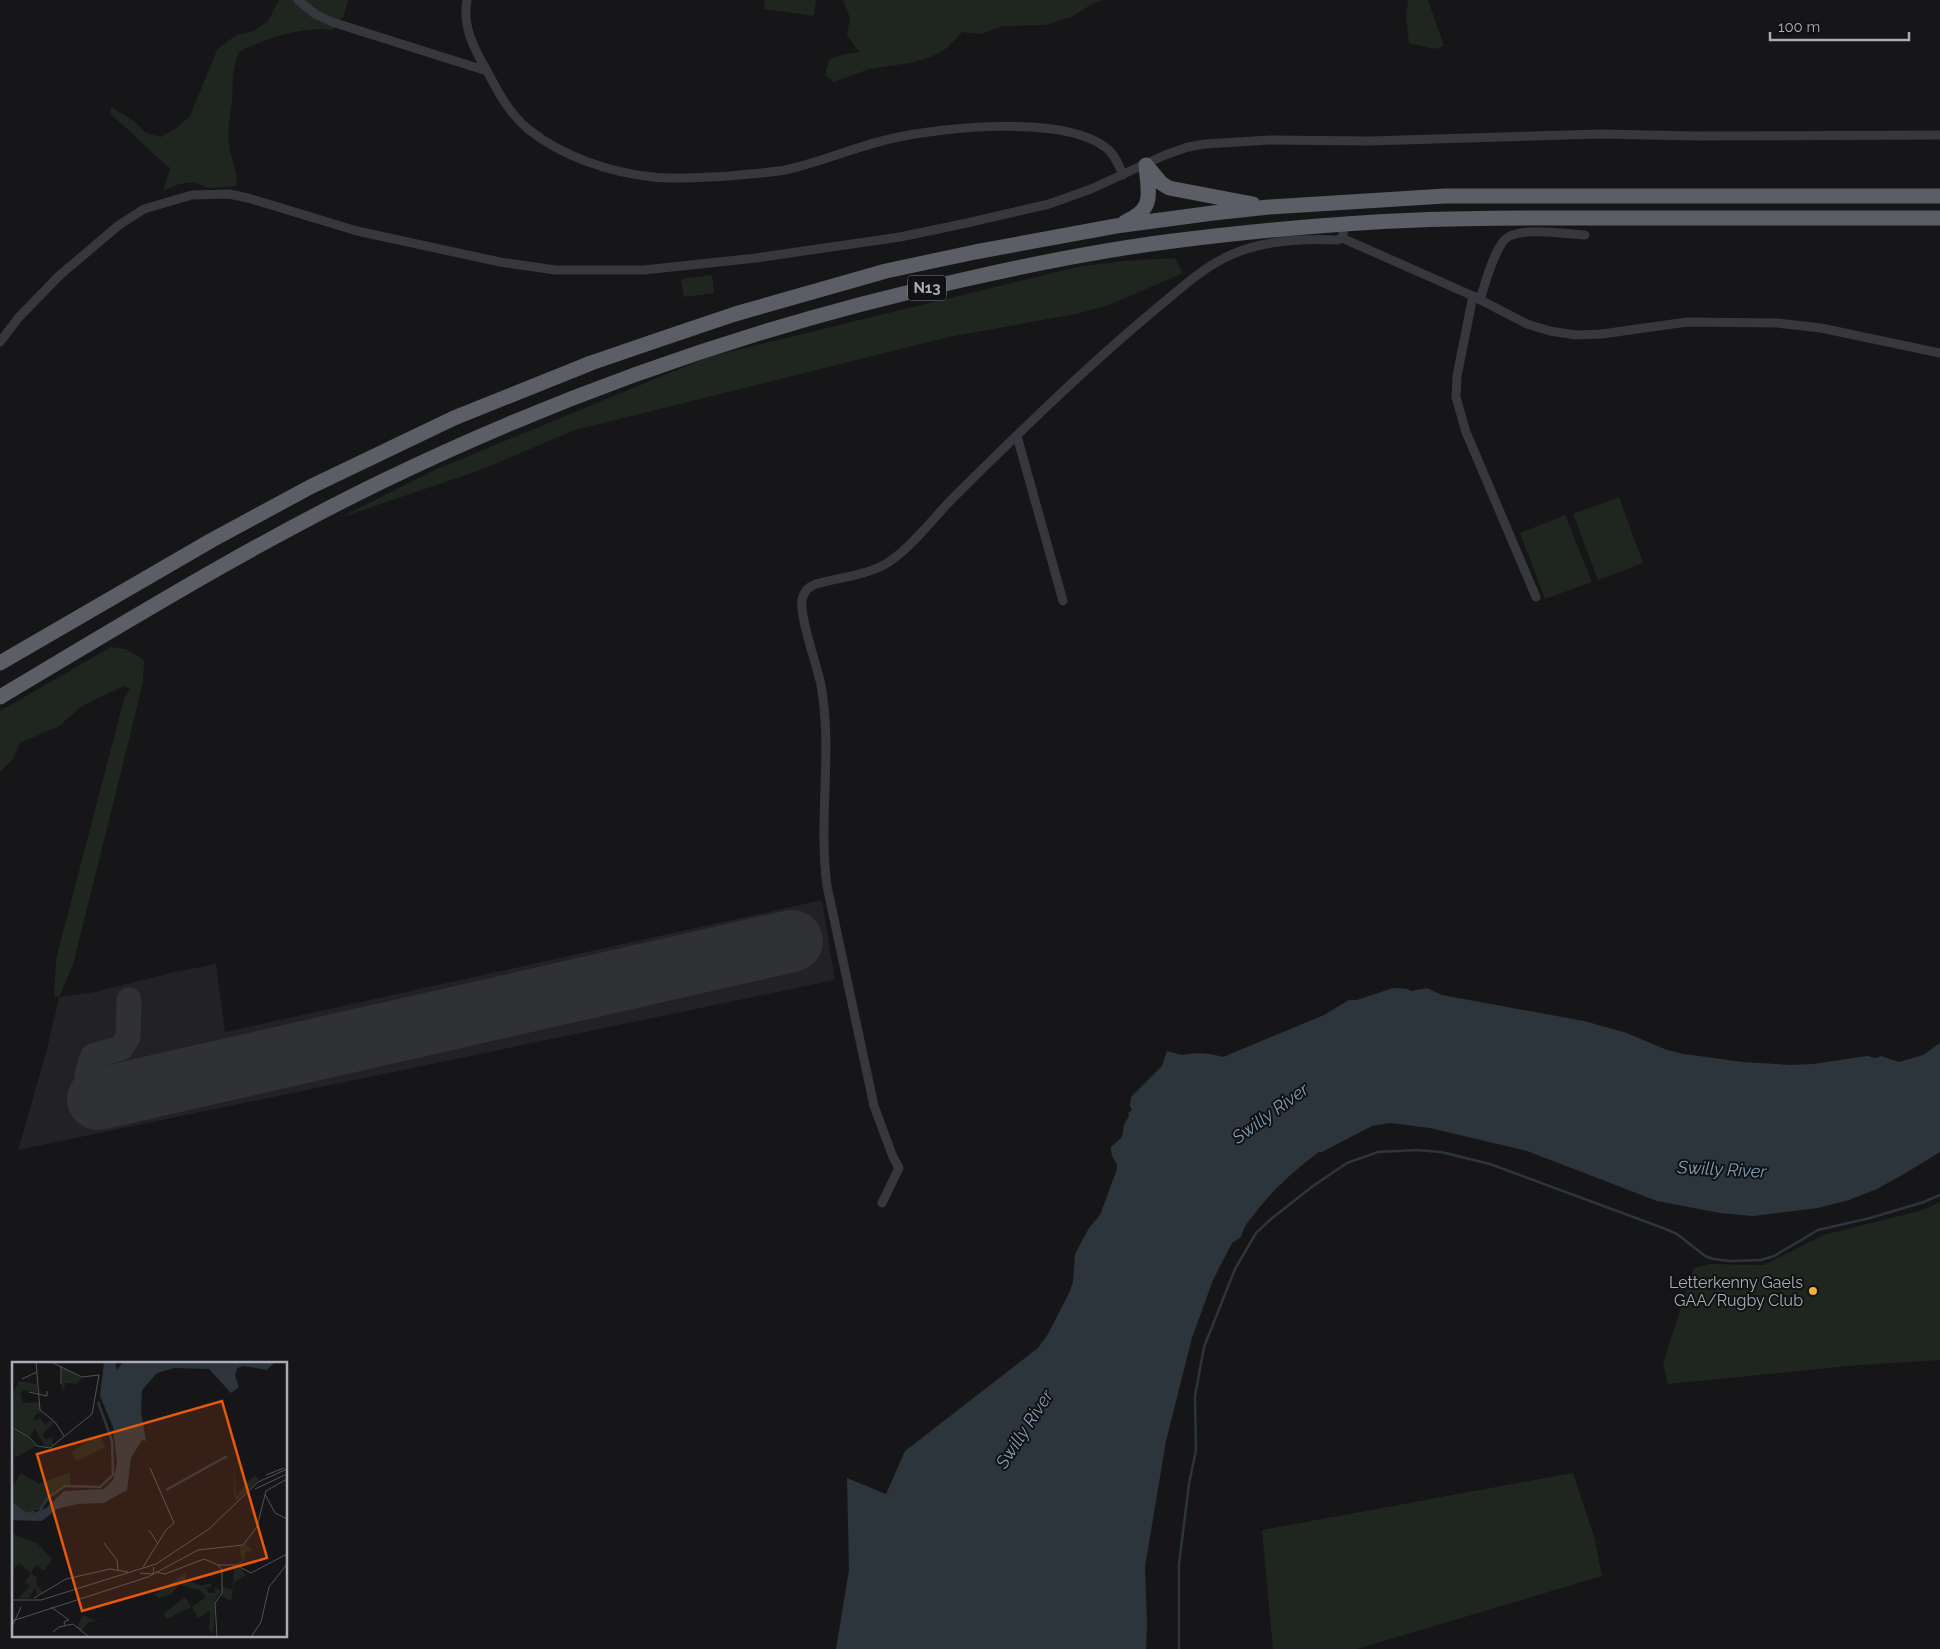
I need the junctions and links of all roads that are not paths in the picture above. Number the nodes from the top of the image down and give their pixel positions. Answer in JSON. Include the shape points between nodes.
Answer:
{"nodes":[{"id":1,"x":298,"y":0,"type":"edge"},
{"id":2,"x":467,"y":0,"type":"edge"},
{"id":3,"x":487,"y":71,"type":"junction"},
{"id":4,"x":1940,"y":135,"type":"edge"},
{"id":5,"x":1146,"y":165,"type":"junction"},
{"id":6,"x":1124,"y":175,"type":"junction"},
{"id":7,"x":1940,"y":196,"type":"edge"},
{"id":8,"x":1269,"y":207,"type":"junction"},
{"id":9,"x":1940,"y":218,"type":"edge"},
{"id":10,"x":1116,"y":226,"type":"junction"},
{"id":11,"x":1344,"y":231,"type":"junction"},
{"id":12,"x":1585,"y":235,"type":"dead end"},
{"id":13,"x":1476,"y":298,"type":"junction"},
{"id":14,"x":0,"y":342,"type":"edge"},
{"id":15,"x":1940,"y":353,"type":"edge"},
{"id":16,"x":1017,"y":436,"type":"junction"},
{"id":17,"x":1536,"y":598,"type":"dead end"},
{"id":18,"x":1063,"y":601,"type":"dead end"},
{"id":19,"x":0,"y":663,"type":"edge"},
{"id":20,"x":0,"y":697,"type":"edge"},
{"id":21,"x":882,"y":1203,"type":"dead end"}],
"edges":[{"from":1,"to":3,"type":"street","via":[[315,14],[332,22]]},
{"from":2,"to":3,"type":"street","via":[[470,40]]},
{"from":3,"to":6,"type":"street","via":[[502,99],[528,129],[573,155],[633,174],[677,178],[768,173],[907,135],[967,128],[1028,126],[1064,131],[1093,140],[1114,156]]},
{"from":4,"to":5,"type":"street","via":[[1600,134],[1270,140],[1188,147]]},
{"from":5,"to":6,"type":"street"},
{"from":5,"to":8,"type":"highway","via":[[1169,188]]},
{"from":5,"to":10,"type":"highway","via":[[1148,192],[1144,209],[1136,218]]},
{"from":6,"to":14,"type":"street","via":[[1049,204],[900,237],[692,265],[613,271],[555,270],[500,262],[358,231],[248,198],[229,194],[192,195],[144,209],[119,225],[54,282],[19,317]]},
{"from":7,"to":8,"type":"highway","number":"N13","via":[[1446,196]]},
{"from":8,"to":10,"type":"highway","number":"N13"},
{"from":9,"to":11,"type":"highway","number":"N13","via":[[1486,218]]},
{"from":10,"to":19,"type":"highway","number":"N13","via":[[886,271],[736,314],[591,363],[454,418],[310,487]]},
{"from":11,"to":13,"type":"street"},
{"from":11,"to":16,"type":"street","via":[[1337,240],[1264,243],[1215,263],[1138,324]]},
{"from":11,"to":20,"type":"highway","number":"N13","via":[[1162,243],[1020,266],[821,315],[676,360],[542,410],[383,481],[279,534]]},
{"from":12,"to":13,"type":"street","via":[[1529,232],[1508,237],[1500,246]]},
{"from":13,"to":15,"type":"street","via":[[1527,324],[1576,336],[1687,322],[1777,322]]},
{"from":13,"to":17,"type":"street","via":[[1457,376],[1456,397],[1466,432]]},
{"from":16,"to":18,"type":"street"},
{"from":16,"to":21,"type":"street","via":[[894,558],[874,569],[812,586],[804,594],[802,602],[824,704],[823,852],[827,886],[874,1106],[899,1168]]}]}
